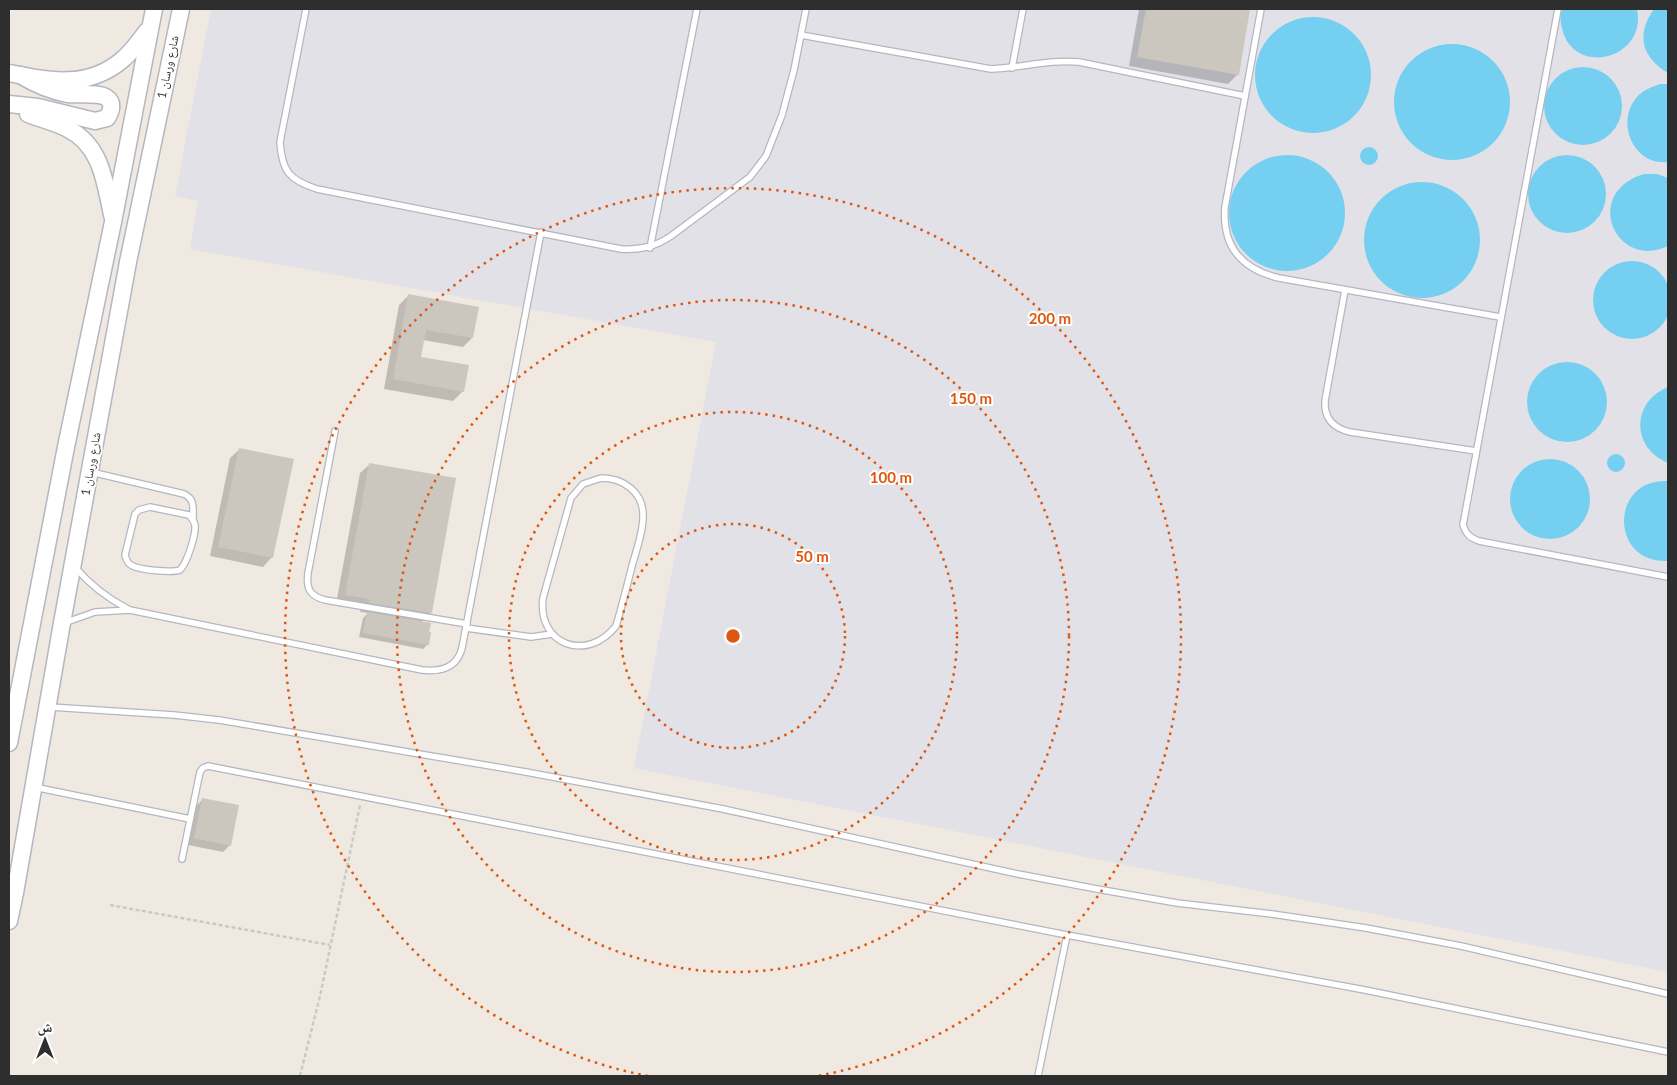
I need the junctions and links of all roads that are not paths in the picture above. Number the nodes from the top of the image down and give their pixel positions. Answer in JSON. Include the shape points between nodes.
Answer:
{"nodes":[{"id":1,"x":154,"y":9,"type":"edge"},
{"id":2,"x":181,"y":9,"type":"edge"},
{"id":3,"x":306,"y":9,"type":"edge"},
{"id":4,"x":697,"y":9,"type":"edge"},
{"id":5,"x":806,"y":9,"type":"edge"},
{"id":6,"x":1024,"y":9,"type":"edge"},
{"id":7,"x":1261,"y":9,"type":"edge"},
{"id":8,"x":1558,"y":9,"type":"edge"},
{"id":9,"x":150,"y":27,"type":"junction"},
{"id":10,"x":801,"y":35,"type":"junction"},
{"id":11,"x":1012,"y":68,"type":"junction"},
{"id":12,"x":15,"y":74,"type":"edge"},
{"id":13,"x":1246,"y":96,"type":"junction"},
{"id":14,"x":9,"y":104,"type":"edge"},
{"id":15,"x":9,"y":110,"type":"edge"},
{"id":16,"x":113,"y":222,"type":"junction"},
{"id":17,"x":541,"y":232,"type":"junction"},
{"id":18,"x":650,"y":248,"type":"junction"},
{"id":19,"x":1345,"y":290,"type":"junction"},
{"id":20,"x":1500,"y":317,"type":"junction"},
{"id":21,"x":335,"y":431,"type":"dead end"},
{"id":22,"x":1476,"y":451,"type":"junction"},
{"id":23,"x":90,"y":472,"type":"junction"},
{"id":24,"x":193,"y":519,"type":"junction"},
{"id":25,"x":73,"y":564,"type":"junction"},
{"id":26,"x":1668,"y":577,"type":"edge"},
{"id":27,"x":130,"y":610,"type":"junction"},
{"id":28,"x":62,"y":623,"type":"junction"},
{"id":29,"x":467,"y":626,"type":"junction"},
{"id":30,"x":552,"y":634,"type":"junction"},
{"id":31,"x":48,"y":707,"type":"junction"},
{"id":32,"x":9,"y":743,"type":"edge"},
{"id":33,"x":34,"y":787,"type":"junction"},
{"id":34,"x":190,"y":820,"type":"junction"},
{"id":35,"x":182,"y":859,"type":"dead end"},
{"id":36,"x":9,"y":921,"type":"edge"},
{"id":37,"x":1068,"y":935,"type":"junction"},
{"id":38,"x":1668,"y":994,"type":"edge"},
{"id":39,"x":1668,"y":1052,"type":"edge"},
{"id":40,"x":1038,"y":1076,"type":"edge"}],
"edges":[{"from":1,"to":9,"type":"street","name":"شارع ورسان 1"},
{"from":2,"to":23,"type":"street","name":"شارع ورسان 1","via":[[128,262]]},
{"from":3,"to":17,"type":"lane","via":[[280,142],[281,158],[288,173],[301,184],[317,189]]},
{"from":4,"to":18,"type":"lane"},
{"from":5,"to":10,"type":"lane"},
{"from":6,"to":11,"type":"lane"},
{"from":7,"to":13,"type":"lane"},
{"from":8,"to":20,"type":"lane"},
{"from":9,"to":12,"type":"street","via":[[122,60],[98,74],[59,81]]},
{"from":9,"to":16,"type":"street","name":"شارع ورسان 1"},
{"from":10,"to":11,"type":"lane","via":[[969,66]]},
{"from":10,"to":18,"type":"lane","via":[[782,115],[772,144],[759,167],[671,236]]},
{"from":11,"to":13,"type":"lane","via":[[1062,60],[1079,62]]},
{"from":12,"to":14,"type":"street","via":[[55,91],[107,97],[112,108],[107,118],[95,121],[38,107]]},
{"from":13,"to":19,"type":"lane","via":[[1225,207],[1225,228],[1232,248],[1246,264],[1265,275]]},
{"from":15,"to":16,"type":"street","via":[[57,124],[88,145],[100,164]]},
{"from":16,"to":32,"type":"street","name":"شارع ورسان 1"},
{"from":17,"to":18,"type":"lane","via":[[621,249]]},
{"from":17,"to":29,"type":"lane"},
{"from":19,"to":20,"type":"lane"},
{"from":19,"to":22,"type":"lane","via":[[1326,401],[1330,422],[1350,432]]},
{"from":20,"to":22,"type":"lane"},
{"from":21,"to":29,"type":"lane","via":[[308,574],[310,591],[316,598]]},
{"from":22,"to":26,"type":"lane","via":[[1463,525],[1471,538]]},
{"from":23,"to":24,"type":"lane","via":[[190,496]]},
{"from":23,"to":25,"type":"street","name":"شارع ورسان 1"},
{"from":24,"to":24,"type":"lane","via":[[189,515],[150,508],[139,510],[133,520],[126,560],[135,568],[180,570],[194,534]]},
{"from":25,"to":27,"type":"lane","via":[[104,595]]},
{"from":25,"to":28,"type":"street","name":"شارع ورسان 1"},
{"from":27,"to":28,"type":"lane","via":[[95,612]]},
{"from":27,"to":29,"type":"lane","via":[[433,671],[452,665],[460,657]]},
{"from":28,"to":31,"type":"street","name":"شارع ورسان 1"},
{"from":29,"to":30,"type":"lane","via":[[531,637]]},
{"from":30,"to":30,"type":"lane","via":[[561,642],[586,646],[598,643],[616,626],[643,517],[640,499],[628,485],[601,478],[592,480],[583,484],[571,498],[543,598],[543,617]]},
{"from":31,"to":33,"type":"street","name":"شارع ورسان 1"},
{"from":31,"to":38,"type":"lane","via":[[219,720],[526,772],[723,809],[1097,889],[1366,928],[1460,946]]},
{"from":33,"to":34,"type":"lane"},
{"from":33,"to":36,"type":"street","name":"شارع ورسان 1"},
{"from":34,"to":35,"type":"lane"},
{"from":34,"to":37,"type":"lane","via":[[200,772],[208,766]]},
{"from":37,"to":39,"type":"lane","via":[[1365,990]]},
{"from":37,"to":40,"type":"lane"}]}
